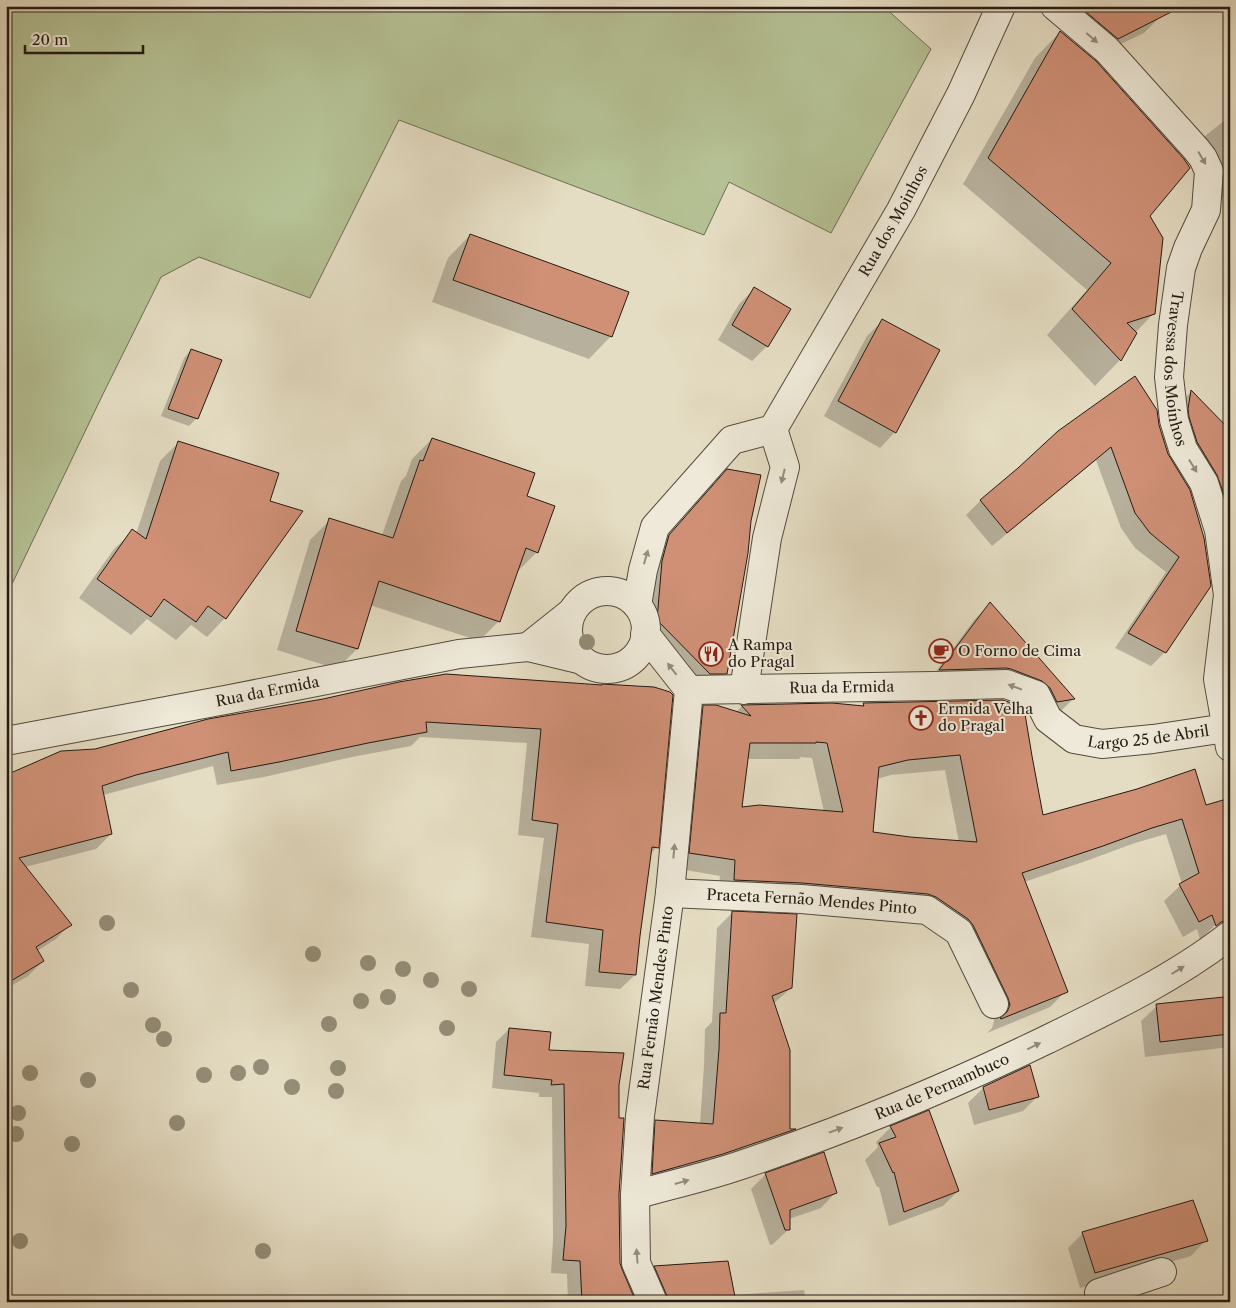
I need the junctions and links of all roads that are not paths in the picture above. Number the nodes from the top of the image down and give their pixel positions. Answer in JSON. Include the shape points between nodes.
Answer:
{"nodes":[{"id":1,"x":1001,"y":6,"type":"edge"},
{"id":2,"x":1055,"y":6,"type":"edge"},
{"id":3,"x":772,"y":429,"type":"junction"},
{"id":4,"x":637,"y":605,"type":"junction"},
{"id":5,"x":572,"y":612,"type":"junction"},
{"id":6,"x":645,"y":634,"type":"junction"},
{"id":7,"x":528,"y":647,"type":"junction"},
{"id":8,"x":582,"y":660,"type":"junction"},
{"id":9,"x":689,"y":690,"type":"junction"},
{"id":10,"x":744,"y":690,"type":"junction"},
{"id":11,"x":1048,"y":719,"type":"joint"},
{"id":12,"x":1229,"y":735,"type":"edge"},
{"id":13,"x":6,"y":741,"type":"edge"},
{"id":14,"x":670,"y":893,"type":"junction"},
{"id":15,"x":1230,"y":935,"type":"edge"},
{"id":16,"x":994,"y":1004,"type":"dead end"},
{"id":17,"x":635,"y":1195,"type":"junction"},
{"id":18,"x":1162,"y":1272,"type":"dead end"},
{"id":19,"x":653,"y":1302,"type":"edge"},
{"id":20,"x":1102,"y":1302,"type":"edge"}],
"edges":[{"from":1,"to":3,"type":"street","name":"Rua dos Moinhos","via":[[961,94],[901,210]]},
{"from":2,"to":12,"type":"street","name":"Travessa dos Moínhos","one_way":true,"via":[[1107,50],[1196,149],[1209,171],[1206,210],[1181,268],[1170,377],[1174,420],[1183,449],[1204,482],[1219,530],[1228,595],[1218,679]]},
{"from":4,"to":3,"type":"street","one_way":true,"via":[[655,527],[732,440]]},
{"from":3,"to":10,"type":"street","one_way":true,"via":[[785,467],[768,538]]},
{"from":4,"to":5,"type":"street","via":[[617,593],[604,591],[591,594]]},
{"from":4,"to":6,"type":"street","via":[[643,617]]},
{"from":5,"to":7,"type":"street"},
{"from":5,"to":8,"type":"street","via":[[568,636],[572,649]]},
{"from":6,"to":8,"type":"street","via":[[641,647],[628,663],[615,668],[594,667]]},
{"from":9,"to":6,"type":"street","one_way":true},
{"from":7,"to":8,"type":"street"},
{"from":7,"to":13,"type":"street","name":"Rua da Ermida","via":[[459,654]]},
{"from":9,"to":10,"type":"street","name":"Rua da Ermida"},
{"from":14,"to":9,"type":"street","name":"Rua Fernão Mendes Pinto","one_way":true},
{"from":11,"to":10,"type":"street","name":"Rua da Ermida","one_way":true,"via":[[1036,695],[1006,684]]},
{"from":11,"to":12,"type":"street","name":"Largo 25 de Abril","via":[[1074,739],[1102,744]]},
{"from":14,"to":16,"type":"street","name":"Praceta Fernão Mendes Pinto","via":[[800,899],[927,910],[959,932]]},
{"from":14,"to":17,"type":"street","name":"Rua Fernão Mendes Pinto","via":[[640,1116]]},
{"from":17,"to":15,"type":"street","name":"Rua de Pernambuco","one_way":true,"via":[[740,1165],[858,1123],[985,1069],[1165,978]]},
{"from":19,"to":17,"type":"street","name":"Rua Fernão Mendes Pinto","one_way":true,"via":[[636,1263]]},
{"from":18,"to":20,"type":"street","via":[[1099,1293]]}]}
